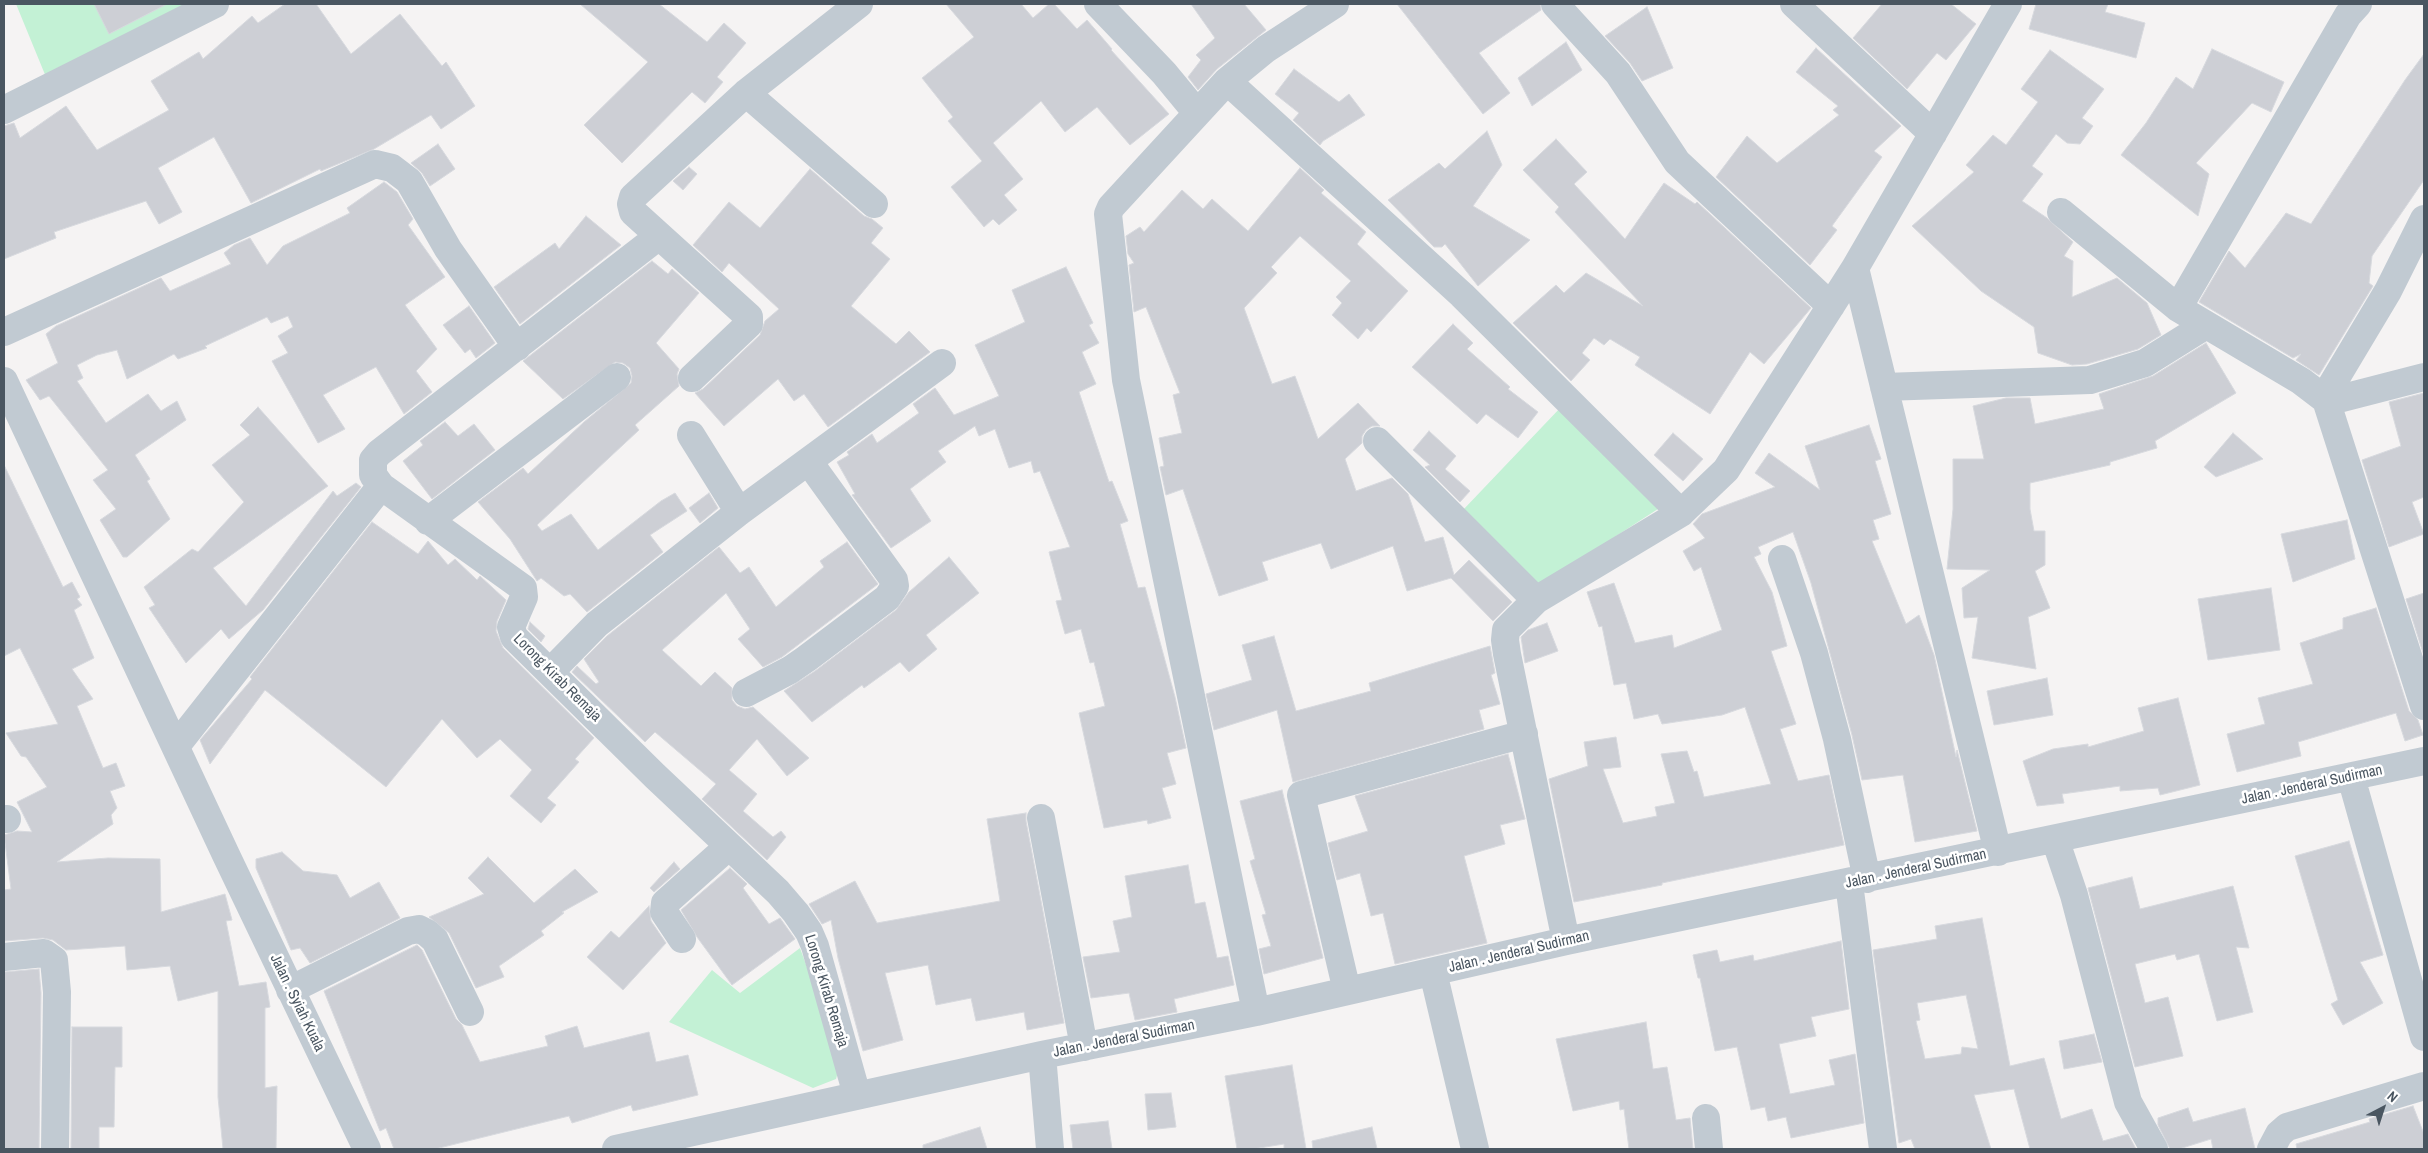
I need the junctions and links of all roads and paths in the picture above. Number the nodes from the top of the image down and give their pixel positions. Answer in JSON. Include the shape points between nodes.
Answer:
{"nodes":[{"id":1,"x":215,"y":4,"type":"edge"},
{"id":2,"x":859,"y":4,"type":"edge"},
{"id":3,"x":1098,"y":4,"type":"edge"},
{"id":4,"x":1335,"y":4,"type":"edge"},
{"id":5,"x":1554,"y":4,"type":"edge"},
{"id":6,"x":1794,"y":4,"type":"edge"},
{"id":7,"x":2008,"y":4,"type":"edge"},
{"id":8,"x":2358,"y":4,"type":"edge"},
{"id":9,"x":1227,"y":80,"type":"junction"},
{"id":10,"x":746,"y":94,"type":"junction"},
{"id":11,"x":4,"y":110,"type":"edge"},
{"id":12,"x":1197,"y":113,"type":"junction"},
{"id":13,"x":1933,"y":134,"type":"junction"},
{"id":14,"x":874,"y":204,"type":"dead end"},
{"id":15,"x":2061,"y":212,"type":"dead end"},
{"id":16,"x":2424,"y":219,"type":"edge"},
{"id":17,"x":659,"y":236,"type":"junction"},
{"id":18,"x":1855,"y":268,"type":"junction"},
{"id":19,"x":1831,"y":306,"type":"junction"},
{"id":20,"x":2178,"y":308,"type":"junction"},
{"id":21,"x":2206,"y":325,"type":"junction"},
{"id":22,"x":4,"y":332,"type":"edge"},
{"id":23,"x":517,"y":347,"type":"junction"},
{"id":24,"x":942,"y":363,"type":"dead end"},
{"id":25,"x":618,"y":377,"type":"dead end"},
{"id":26,"x":2424,"y":377,"type":"edge"},
{"id":27,"x":692,"y":378,"type":"dead end"},
{"id":28,"x":4,"y":381,"type":"edge"},
{"id":29,"x":1884,"y":387,"type":"junction"},
{"id":30,"x":2326,"y":400,"type":"junction"},
{"id":31,"x":691,"y":435,"type":"dead end"},
{"id":32,"x":1376,"y":441,"type":"dead end"},
{"id":33,"x":810,"y":462,"type":"junction"},
{"id":34,"x":381,"y":486,"type":"junction"},
{"id":35,"x":739,"y":512,"type":"junction"},
{"id":36,"x":1681,"y":513,"type":"junction"},
{"id":37,"x":428,"y":521,"type":"junction"},
{"id":38,"x":1782,"y":558,"type":"dead end"},
{"id":39,"x":1536,"y":600,"type":"junction"},
{"id":40,"x":550,"y":672,"type":"junction"},
{"id":41,"x":746,"y":693,"type":"dead end"},
{"id":42,"x":2424,"y":706,"type":"edge"},
{"id":43,"x":1524,"y":734,"type":"junction"},
{"id":44,"x":176,"y":746,"type":"junction"},
{"id":45,"x":2424,"y":761,"type":"edge"},
{"id":46,"x":2351,"y":777,"type":"junction"},
{"id":47,"x":1042,"y":818,"type":"dead end"},
{"id":48,"x":2055,"y":839,"type":"junction"},
{"id":49,"x":729,"y":846,"type":"junction"},
{"id":50,"x":1998,"y":852,"type":"junction"},
{"id":51,"x":1858,"y":881,"type":"junction"},
{"id":52,"x":682,"y":939,"type":"dead end"},
{"id":53,"x":1566,"y":941,"type":"junction"},
{"id":54,"x":4,"y":957,"type":"edge"},
{"id":55,"x":1433,"y":972,"type":"junction"},
{"id":56,"x":290,"y":990,"type":"junction"},
{"id":57,"x":1347,"y":991,"type":"junction"},
{"id":58,"x":2418,"y":992,"type":"edge"},
{"id":59,"x":470,"y":1012,"type":"dead end"},
{"id":60,"x":1256,"y":1012,"type":"junction"},
{"id":61,"x":2424,"y":1037,"type":"edge"},
{"id":62,"x":1084,"y":1047,"type":"junction"},
{"id":63,"x":1042,"y":1055,"type":"junction"},
{"id":64,"x":2424,"y":1086,"type":"edge"},
{"id":65,"x":857,"y":1095,"type":"junction"},
{"id":66,"x":1706,"y":1118,"type":"dead end"},
{"id":67,"x":55,"y":1149,"type":"edge"},
{"id":68,"x":367,"y":1149,"type":"edge"},
{"id":69,"x":616,"y":1149,"type":"edge"},
{"id":70,"x":1050,"y":1149,"type":"edge"},
{"id":71,"x":1475,"y":1149,"type":"edge"},
{"id":72,"x":1709,"y":1149,"type":"edge"},
{"id":73,"x":1883,"y":1149,"type":"edge"},
{"id":74,"x":2154,"y":1149,"type":"edge"},
{"id":75,"x":2271,"y":1149,"type":"edge"}],
"edges":[{"from":1,"to":11,"type":"street"},
{"from":2,"to":10,"type":"street"},
{"from":3,"to":12,"type":"street"},
{"from":4,"to":9,"type":"street","via":[[1266,49]]},
{"from":5,"to":19,"type":"street","via":[[1618,73],[1677,162]]},
{"from":6,"to":13,"type":"street"},
{"from":7,"to":13,"type":"street"},
{"from":8,"to":20,"type":"street","via":[[2348,15]]},
{"from":9,"to":12,"type":"street"},
{"from":9,"to":36,"type":"street","via":[[1462,295]]},
{"from":10,"to":14,"type":"street"},
{"from":10,"to":17,"type":"street","via":[[634,197],[633,212]]},
{"from":12,"to":60,"type":"street","via":[[1111,206],[1108,224],[1126,380]]},
{"from":13,"to":18,"type":"street"},
{"from":15,"to":20,"type":"street"},
{"from":16,"to":30,"type":"street"},
{"from":17,"to":23,"type":"street"},
{"from":17,"to":27,"type":"street","via":[[750,320]]},
{"from":18,"to":19,"type":"street"},
{"from":18,"to":29,"type":"street"},
{"from":19,"to":36,"type":"street","via":[[1726,470]]},
{"from":20,"to":21,"type":"street"},
{"from":21,"to":29,"type":"street","via":[[2145,363],[2090,380]]},
{"from":21,"to":30,"type":"street","via":[[2301,381]]},
{"from":22,"to":23,"type":"street","via":[[375,164],[392,168],[409,181],[448,249]]},
{"from":23,"to":34,"type":"street","via":[[379,453],[372,466],[373,475]]},
{"from":24,"to":33,"type":"street"},
{"from":25,"to":37,"type":"street"},
{"from":26,"to":30,"type":"street"},
{"from":28,"to":44,"type":"street","name":"Jalan . Syiah Kuala"},
{"from":29,"to":50,"type":"street"},
{"from":30,"to":42,"type":"street"},
{"from":31,"to":35,"type":"street"},
{"from":32,"to":39,"type":"street"},
{"from":33,"to":35,"type":"street"},
{"from":33,"to":41,"type":"street","via":[[894,580],[895,586],[887,598],[806,660]]},
{"from":34,"to":37,"type":"street","name":"Lorong Kirab Remaja"},
{"from":34,"to":44,"type":"street"},
{"from":35,"to":40,"type":"street","via":[[597,624]]},
{"from":36,"to":39,"type":"street"},
{"from":37,"to":40,"type":"street","name":"Lorong Kirab Remaja","via":[[522,588],[524,598],[511,632]]},
{"from":38,"to":51,"type":"street","via":[[1822,682],[1848,788]]},
{"from":39,"to":43,"type":"street","via":[[1506,630],[1505,640]]},
{"from":40,"to":49,"type":"street","name":"Lorong Kirab Remaja"},
{"from":43,"to":53,"type":"street"},
{"from":43,"to":57,"type":"street","via":[[1301,795]]},
{"from":44,"to":56,"type":"street","name":"Jalan . Syiah Kuala"},
{"from":45,"to":46,"type":"street","name":"Jalan . Jenderal Sudirman"},
{"from":46,"to":48,"type":"street","name":"Jalan . Jenderal Sudirman"},
{"from":46,"to":58,"type":"street"},
{"from":47,"to":62,"type":"street"},
{"from":48,"to":50,"type":"street","name":"Jalan . Jenderal Sudirman"},
{"from":48,"to":74,"type":"street","via":[[2074,895],[2128,1102]]},
{"from":49,"to":52,"type":"street","via":[[665,903],[664,912]]},
{"from":49,"to":65,"type":"street","name":"Lorong Kirab Remaja","via":[[778,892],[809,932]]},
{"from":50,"to":51,"type":"street","name":"Jalan . Jenderal Sudirman"},
{"from":51,"to":53,"type":"street","name":"Jalan . Jenderal Sudirman"},
{"from":51,"to":73,"type":"street"},
{"from":53,"to":55,"type":"street","name":"Jalan . Jenderal Sudirman"},
{"from":54,"to":67,"type":"street","via":[[44,953],[54,960]]},
{"from":55,"to":57,"type":"street","name":"Jalan . Jenderal Sudirman"},
{"from":55,"to":71,"type":"street"},
{"from":56,"to":59,"type":"street","via":[[408,931],[419,930],[435,940]]},
{"from":56,"to":68,"type":"street","name":"Jalan . Syiah Kuala"},
{"from":57,"to":60,"type":"street","name":"Jalan . Jenderal Sudirman"},
{"from":58,"to":61,"type":"street"},
{"from":60,"to":62,"type":"street","name":"Jalan . Jenderal Sudirman"},
{"from":62,"to":63,"type":"street","name":"Jalan . Jenderal Sudirman"},
{"from":63,"to":65,"type":"street","name":"Jalan . Jenderal Sudirman"},
{"from":63,"to":70,"type":"street"},
{"from":64,"to":75,"type":"street","via":[[2287,1127]]},
{"from":65,"to":69,"type":"street","name":"Jalan . Jenderal Sudirman"},
{"from":66,"to":72,"type":"street"}]}
